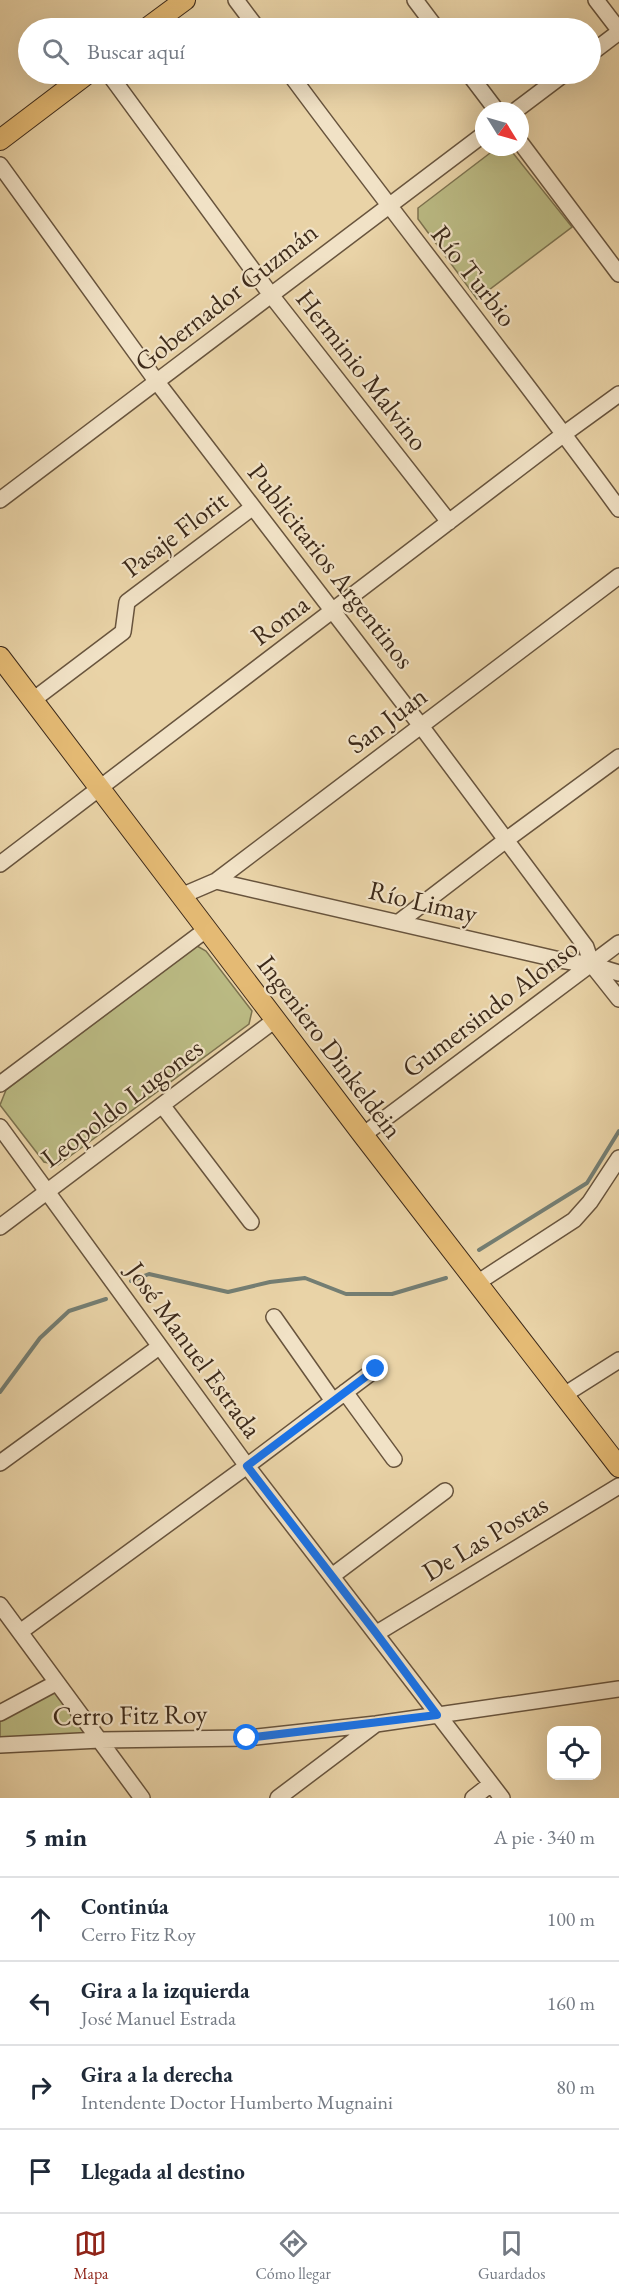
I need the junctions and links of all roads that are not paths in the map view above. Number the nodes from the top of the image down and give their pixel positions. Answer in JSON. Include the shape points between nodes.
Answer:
{"nodes":[{"id":1,"x":184,"y":0,"type":"edge"},
{"id":2,"x":236,"y":0,"type":"edge"},
{"id":3,"x":415,"y":0,"type":"edge"},
{"id":4,"x":596,"y":0,"type":"edge"},
{"id":5,"x":160,"y":18,"type":"edge"},
{"id":6,"x":250,"y":18,"type":"edge"},
{"id":7,"x":428,"y":18,"type":"edge"},
{"id":8,"x":619,"y":31,"type":"edge"},
{"id":9,"x":601,"y":46,"type":"edge"},
{"id":10,"x":74,"y":84,"type":"edge"},
{"id":11,"x":116,"y":84,"type":"edge"},
{"id":12,"x":297,"y":84,"type":"edge"},
{"id":13,"x":477,"y":84,"type":"edge"},
{"id":14,"x":551,"y":84,"type":"edge"},
{"id":15,"x":490,"y":102,"type":"edge"},
{"id":16,"x":527,"y":102,"type":"edge"},
{"id":17,"x":0,"y":140,"type":"edge"},
{"id":18,"x":475,"y":141,"type":"edge"},
{"id":19,"x":529,"y":154,"type":"edge"},
{"id":20,"x":0,"y":165,"type":"edge"},
{"id":21,"x":387,"y":205,"type":"junction"},
{"id":22,"x":619,"y":274,"type":"edge"},
{"id":23,"x":271,"y":295,"type":"junction"},
{"id":24,"x":157,"y":382,"type":"junction"},
{"id":25,"x":619,"y":394,"type":"edge"},
{"id":26,"x":564,"y":434,"type":"junction"},
{"id":27,"x":0,"y":500,"type":"edge"},
{"id":28,"x":253,"y":507,"type":"junction"},
{"id":29,"x":619,"y":509,"type":"edge"},
{"id":30,"x":449,"y":522,"type":"junction"},
{"id":31,"x":619,"y":576,"type":"edge"},
{"id":32,"x":334,"y":612,"type":"junction"},
{"id":33,"x":0,"y":657,"type":"edge"},
{"id":34,"x":33,"y":700,"type":"junction"},
{"id":35,"x":421,"y":726,"type":"junction"},
{"id":36,"x":619,"y":757,"type":"edge"},
{"id":37,"x":101,"y":789,"type":"junction"},
{"id":38,"x":506,"y":840,"type":"junction"},
{"id":39,"x":0,"y":864,"type":"edge"},
{"id":40,"x":216,"y":881,"type":"junction"},
{"id":41,"x":181,"y":896,"type":"junction"},
{"id":42,"x":399,"y":922,"type":"junction"},
{"id":43,"x":207,"y":929,"type":"junction"},
{"id":44,"x":619,"y":944,"type":"edge"},
{"id":45,"x":592,"y":965,"type":"junction"},
{"id":46,"x":619,"y":973,"type":"edge"},
{"id":47,"x":619,"y":999,"type":"edge"},
{"id":48,"x":276,"y":1020,"type":"junction"},
{"id":49,"x":0,"y":1084,"type":"edge"},
{"id":50,"x":162,"y":1105,"type":"junction"},
{"id":51,"x":0,"y":1127,"type":"edge"},
{"id":52,"x":363,"y":1135,"type":"junction"},
{"id":53,"x":619,"y":1158,"type":"edge"},
{"id":54,"x":48,"y":1191,"type":"junction"},
{"id":55,"x":251,"y":1222,"type":"dead end"},
{"id":56,"x":0,"y":1227,"type":"edge"},
{"id":57,"x":477,"y":1283,"type":"junction"},
{"id":58,"x":274,"y":1317,"type":"dead end"},
{"id":59,"x":159,"y":1347,"type":"junction"},
{"id":60,"x":619,"y":1360,"type":"edge"},
{"id":61,"x":376,"y":1369,"type":"dead end"},
{"id":62,"x":564,"y":1395,"type":"junction"},
{"id":63,"x":339,"y":1397,"type":"junction"},
{"id":64,"x":394,"y":1459,"type":"dead end"},
{"id":65,"x":0,"y":1463,"type":"edge"},
{"id":66,"x":247,"y":1466,"type":"junction"},
{"id":67,"x":619,"y":1467,"type":"edge"},
{"id":68,"x":619,"y":1486,"type":"edge"},
{"id":69,"x":445,"y":1491,"type":"dead end"},
{"id":70,"x":332,"y":1576,"type":"junction"},
{"id":71,"x":0,"y":1605,"type":"edge"},
{"id":72,"x":20,"y":1632,"type":"junction"},
{"id":73,"x":376,"y":1633,"type":"junction"},
{"id":74,"x":56,"y":1683,"type":"junction"},
{"id":75,"x":619,"y":1689,"type":"edge"},
{"id":76,"x":0,"y":1713,"type":"edge"},
{"id":77,"x":437,"y":1715,"type":"junction"},
{"id":78,"x":376,"y":1724,"type":"junction"},
{"id":79,"x":100,"y":1740,"type":"junction"},
{"id":80,"x":0,"y":1745,"type":"edge"},
{"id":81,"x":491,"y":1784,"type":"junction"},
{"id":82,"x":142,"y":1798,"type":"edge"},
{"id":83,"x":278,"y":1798,"type":"edge"},
{"id":84,"x":473,"y":1798,"type":"edge"},
{"id":85,"x":502,"y":1798,"type":"edge"}],
"edges":[{"from":1,"to":5,"type":"main road"},
{"from":2,"to":6,"type":"street"},
{"from":3,"to":7,"type":"street"},
{"from":4,"to":8,"type":"street"},
{"from":8,"to":9,"type":"street"},
{"from":10,"to":17,"type":"main road"},
{"from":11,"to":23,"type":"street","name":"Herminio Malvino"},
{"from":12,"to":21,"type":"street","name":"Río Turbio"},
{"from":13,"to":15,"type":"street"},
{"from":14,"to":16,"type":"street"},
{"from":18,"to":21,"type":"street","name":"Gobernador Guzmán"},
{"from":19,"to":22,"type":"street"},
{"from":20,"to":24,"type":"street","name":"Publicitarios Argentinos"},
{"from":21,"to":23,"type":"street","name":"Gobernador Guzmán"},
{"from":21,"to":26,"type":"street","name":"Río Turbio"},
{"from":23,"to":24,"type":"street","name":"Gobernador Guzmán"},
{"from":23,"to":30,"type":"street","name":"Herminio Malvino"},
{"from":24,"to":27,"type":"street","name":"Gobernador Guzmán"},
{"from":24,"to":28,"type":"street","name":"Publicitarios Argentinos"},
{"from":25,"to":26,"type":"street","name":"Roma"},
{"from":26,"to":29,"type":"street","name":"Río Turbio"},
{"from":26,"to":30,"type":"street","name":"Roma"},
{"from":28,"to":32,"type":"street","name":"Publicitarios Argentinos"},
{"from":28,"to":34,"type":"street","name":"Pasaje Florit","via":[[127,602],[123,632]]},
{"from":30,"to":32,"type":"street","name":"Roma"},
{"from":31,"to":35,"type":"street","name":"San Juan"},
{"from":32,"to":35,"type":"street","name":"Publicitarios Argentinos"},
{"from":32,"to":37,"type":"street","name":"Roma"},
{"from":33,"to":34,"type":"main road","name":"Ingeniero Dinkeldein"},
{"from":34,"to":37,"type":"main road","name":"Ingeniero Dinkeldein"},
{"from":35,"to":38,"type":"street","name":"Publicitarios Argentinos"},
{"from":35,"to":40,"type":"street","name":"San Juan"},
{"from":36,"to":38,"type":"street"},
{"from":37,"to":39,"type":"street","name":"Roma"},
{"from":37,"to":41,"type":"main road","name":"Ingeniero Dinkeldein"},
{"from":38,"to":42,"type":"street"},
{"from":38,"to":45,"type":"street","name":"Publicitarios Argentinos","via":[[586,947]]},
{"from":40,"to":41,"type":"street","name":"San Juan"},
{"from":40,"to":42,"type":"street","name":"Río Limay"},
{"from":41,"to":43,"type":"main road","name":"Ingeniero Dinkeldein"},
{"from":42,"to":45,"type":"street","name":"Río Limay"},
{"from":43,"to":48,"type":"main road","name":"Ingeniero Dinkeldein"},
{"from":43,"to":49,"type":"street"},
{"from":44,"to":45,"type":"street","name":"Gumersindo Alonso"},
{"from":45,"to":46,"type":"street","name":"Río Limay"},
{"from":45,"to":47,"type":"street","name":"Publicitarios Argentinos"},
{"from":45,"to":52,"type":"street","name":"Gumersindo Alonso"},
{"from":48,"to":50,"type":"street","name":"Leopoldo Lugones"},
{"from":48,"to":52,"type":"main road","name":"Ingeniero Dinkeldein"},
{"from":50,"to":54,"type":"street","name":"Leopoldo Lugones"},
{"from":50,"to":55,"type":"street"},
{"from":51,"to":54,"type":"street","name":"José Manuel Estrada"},
{"from":52,"to":57,"type":"main road","name":"Ingeniero Dinkeldein"},
{"from":53,"to":57,"type":"street","via":[[574,1220]]},
{"from":54,"to":56,"type":"street","name":"Leopoldo Lugones"},
{"from":54,"to":59,"type":"street","name":"José Manuel Estrada"},
{"from":57,"to":62,"type":"main road","name":"Ingeniero Dinkeldein"},
{"from":58,"to":63,"type":"street"},
{"from":59,"to":65,"type":"street"},
{"from":59,"to":66,"type":"street","name":"José Manuel Estrada"},
{"from":60,"to":62,"type":"street"},
{"from":61,"to":63,"type":"street"},
{"from":62,"to":67,"type":"main road","name":"Ingeniero Dinkeldein"},
{"from":63,"to":64,"type":"street"},
{"from":63,"to":66,"type":"street"},
{"from":66,"to":70,"type":"street","name":"José Manuel Estrada"},
{"from":66,"to":72,"type":"street"},
{"from":68,"to":73,"type":"street","name":"De Las Postas"},
{"from":69,"to":70,"type":"street"},
{"from":70,"to":73,"type":"street","name":"José Manuel Estrada"},
{"from":71,"to":72,"type":"street"},
{"from":72,"to":74,"type":"street"},
{"from":73,"to":77,"type":"street","name":"José Manuel Estrada"},
{"from":74,"to":76,"type":"street"},
{"from":74,"to":79,"type":"street"},
{"from":75,"to":77,"type":"street","name":"Cerro Fitz Roy"},
{"from":77,"to":78,"type":"street","name":"Cerro Fitz Roy"},
{"from":77,"to":81,"type":"street","name":"José Manuel Estrada"},
{"from":78,"to":79,"type":"street","name":"Cerro Fitz Roy","via":[[247,1738]]},
{"from":78,"to":83,"type":"street"},
{"from":79,"to":80,"type":"street","name":"Cerro Fitz Roy"},
{"from":79,"to":82,"type":"street"},
{"from":81,"to":84,"type":"street"},
{"from":81,"to":85,"type":"street","name":"José Manuel Estrada"}]}
